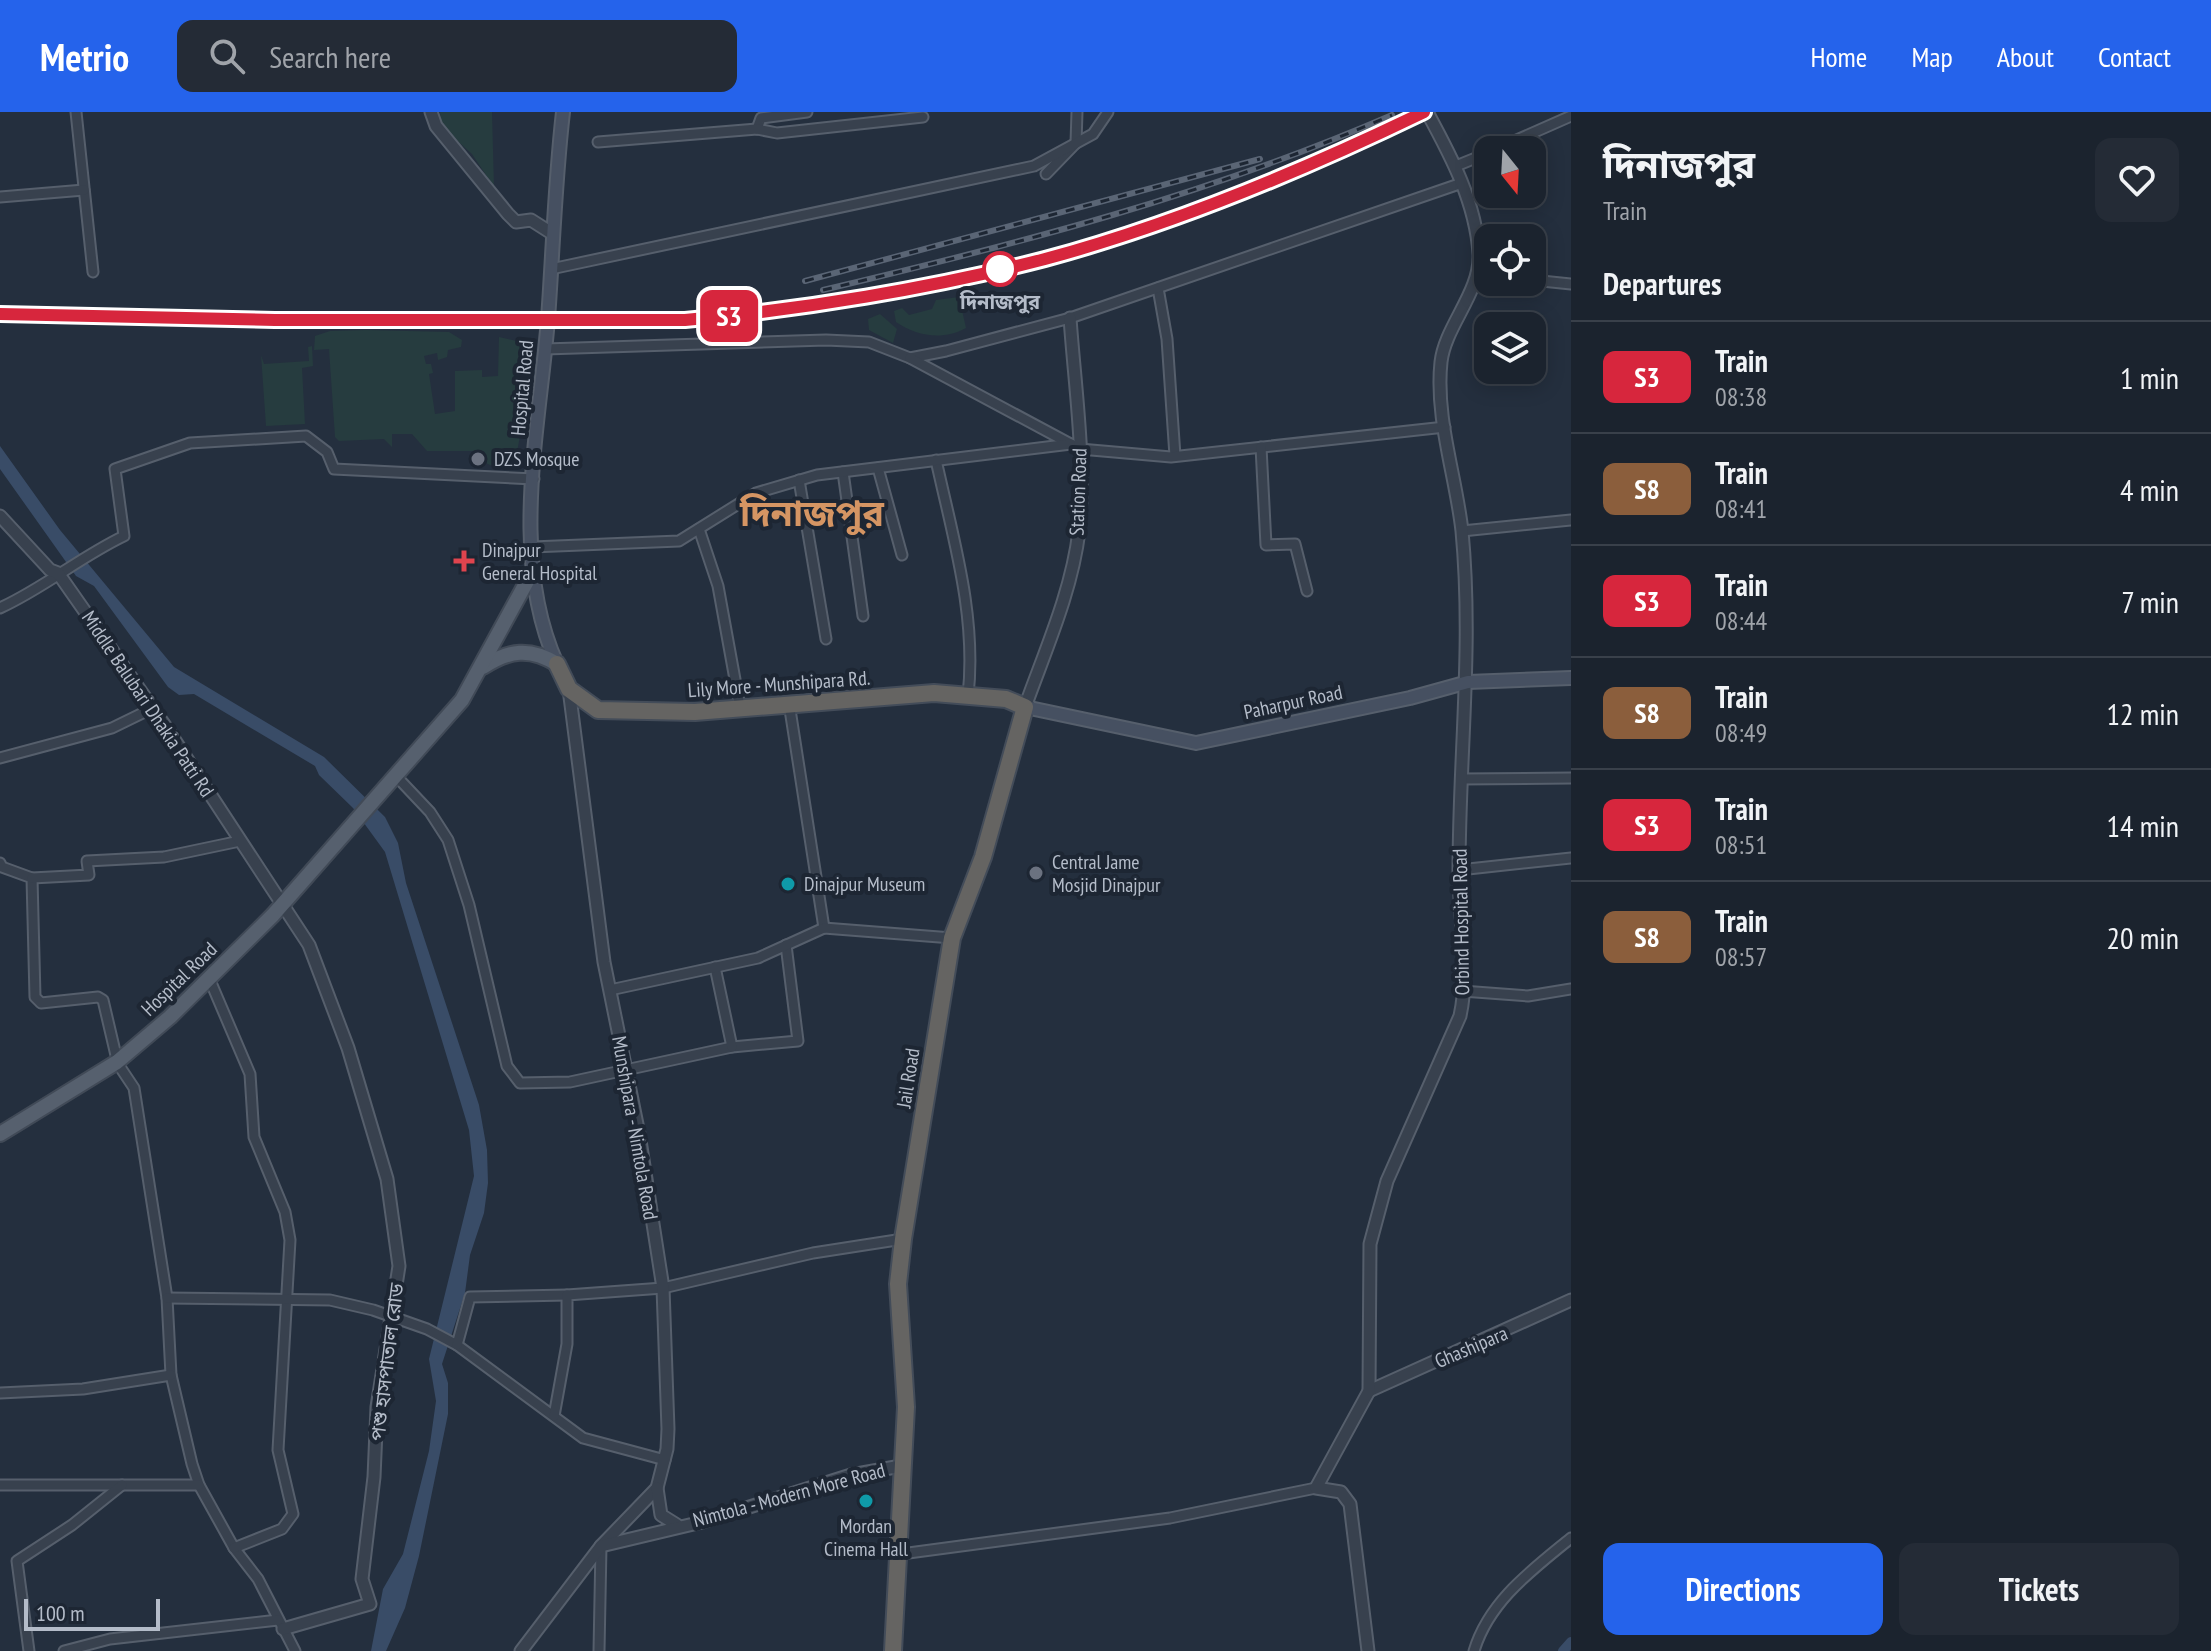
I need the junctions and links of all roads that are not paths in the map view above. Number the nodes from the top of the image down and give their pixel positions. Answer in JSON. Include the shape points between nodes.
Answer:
{"nodes":[{"id":1,"x":76,"y":112,"type":"edge"},
{"id":2,"x":431,"y":112,"type":"edge"},
{"id":3,"x":563,"y":112,"type":"edge"},
{"id":4,"x":807,"y":112,"type":"edge"},
{"id":5,"x":858,"y":112,"type":"edge"},
{"id":6,"x":1077,"y":112,"type":"edge"},
{"id":7,"x":1108,"y":112,"type":"edge"},
{"id":8,"x":1427,"y":112,"type":"edge"},
{"id":9,"x":1571,"y":116,"type":"edge"},
{"id":10,"x":923,"y":117,"type":"dead end"},
{"id":11,"x":849,"y":125,"type":"junction"},
{"id":12,"x":757,"y":129,"type":"junction"},
{"id":13,"x":1526,"y":136,"type":"edge"},
{"id":14,"x":598,"y":142,"type":"dead end"},
{"id":15,"x":1076,"y":143,"type":"junction"},
{"id":16,"x":1474,"y":159,"type":"edge"},
{"id":17,"x":1456,"y":166,"type":"junction"},
{"id":18,"x":1046,"y":174,"type":"dead end"},
{"id":19,"x":1462,"y":183,"type":"junction"},
{"id":20,"x":84,"y":190,"type":"junction"},
{"id":21,"x":0,"y":197,"type":"edge"},
{"id":22,"x":553,"y":234,"type":"junction"},
{"id":23,"x":1474,"y":235,"type":"edge"},
{"id":24,"x":551,"y":269,"type":"junction"},
{"id":25,"x":93,"y":272,"type":"dead end"},
{"id":26,"x":1546,"y":281,"type":"edge"},
{"id":27,"x":1474,"y":283,"type":"edge"},
{"id":28,"x":1571,"y":284,"type":"edge"},
{"id":29,"x":1158,"y":288,"type":"junction"},
{"id":30,"x":1070,"y":318,"type":"junction"},
{"id":31,"x":545,"y":349,"type":"junction"},
{"id":32,"x":910,"y":358,"type":"junction"},
{"id":33,"x":1445,"y":427,"type":"junction"},
{"id":34,"x":1076,"y":446,"type":"junction"},
{"id":35,"x":1261,"y":447,"type":"junction"},
{"id":36,"x":1175,"y":456,"type":"junction"},
{"id":37,"x":936,"y":460,"type":"junction"},
{"id":38,"x":878,"y":468,"type":"junction"},
{"id":39,"x":843,"y":472,"type":"junction"},
{"id":40,"x":534,"y":479,"type":"junction"},
{"id":41,"x":799,"y":480,"type":"junction"},
{"id":42,"x":0,"y":516,"type":"edge"},
{"id":43,"x":1571,"y":520,"type":"edge"},
{"id":44,"x":699,"y":529,"type":"junction"},
{"id":45,"x":1462,"y":531,"type":"junction"},
{"id":46,"x":532,"y":547,"type":"junction"},
{"id":47,"x":902,"y":555,"type":"dead end"},
{"id":48,"x":58,"y":573,"type":"junction"},
{"id":49,"x":531,"y":574,"type":"junction"},
{"id":50,"x":1307,"y":591,"type":"dead end"},
{"id":51,"x":0,"y":608,"type":"edge"},
{"id":52,"x":863,"y":616,"type":"dead end"},
{"id":53,"x":826,"y":639,"type":"dead end"},
{"id":54,"x":557,"y":664,"type":"junction"},
{"id":55,"x":482,"y":667,"type":"junction"},
{"id":56,"x":1571,"y":678,"type":"edge"},
{"id":57,"x":1468,"y":682,"type":"junction"},
{"id":58,"x":569,"y":689,"type":"junction"},
{"id":59,"x":968,"y":696,"type":"junction"},
{"id":60,"x":789,"y":703,"type":"junction"},
{"id":61,"x":740,"y":707,"type":"junction"},
{"id":62,"x":1025,"y":707,"type":"junction"},
{"id":63,"x":153,"y":708,"type":"junction"},
{"id":64,"x":0,"y":758,"type":"edge"},
{"id":65,"x":396,"y":776,"type":"junction"},
{"id":66,"x":1571,"y":778,"type":"edge"},
{"id":67,"x":1461,"y":779,"type":"junction"},
{"id":68,"x":240,"y":841,"type":"junction"},
{"id":69,"x":1571,"y":858,"type":"edge"},
{"id":70,"x":0,"y":863,"type":"edge"},
{"id":71,"x":1459,"y":870,"type":"junction"},
{"id":72,"x":32,"y":878,"type":"junction"},
{"id":73,"x":282,"y":905,"type":"junction"},
{"id":74,"x":824,"y":928,"type":"junction"},
{"id":75,"x":952,"y":938,"type":"junction"},
{"id":76,"x":786,"y":945,"type":"junction"},
{"id":77,"x":715,"y":967,"type":"junction"},
{"id":78,"x":209,"y":978,"type":"junction"},
{"id":79,"x":1571,"y":989,"type":"edge"},
{"id":80,"x":610,"y":990,"type":"junction"},
{"id":81,"x":1462,"y":991,"type":"junction"},
{"id":82,"x":732,"y":1047,"type":"junction"},
{"id":83,"x":117,"y":1062,"type":"junction"},
{"id":84,"x":626,"y":1070,"type":"junction"},
{"id":85,"x":0,"y":1134,"type":"edge"},
{"id":86,"x":903,"y":1239,"type":"junction"},
{"id":87,"x":663,"y":1288,"type":"junction"},
{"id":88,"x":567,"y":1295,"type":"junction"},
{"id":89,"x":167,"y":1298,"type":"junction"},
{"id":90,"x":288,"y":1299,"type":"junction"},
{"id":91,"x":1571,"y":1300,"type":"edge"},
{"id":92,"x":390,"y":1316,"type":"junction"},
{"id":93,"x":454,"y":1344,"type":"junction"},
{"id":94,"x":171,"y":1375,"type":"junction"},
{"id":95,"x":1369,"y":1391,"type":"junction"},
{"id":96,"x":0,"y":1393,"type":"edge"},
{"id":97,"x":554,"y":1416,"type":"junction"},
{"id":98,"x":665,"y":1460,"type":"junction"},
{"id":99,"x":901,"y":1466,"type":"junction"},
{"id":100,"x":0,"y":1485,"type":"edge"},
{"id":101,"x":122,"y":1485,"type":"junction"},
{"id":102,"x":199,"y":1485,"type":"junction"},
{"id":103,"x":657,"y":1488,"type":"junction"},
{"id":104,"x":1316,"y":1488,"type":"junction"},
{"id":105,"x":677,"y":1525,"type":"junction"},
{"id":106,"x":1571,"y":1538,"type":"edge"},
{"id":107,"x":601,"y":1546,"type":"junction"},
{"id":108,"x":234,"y":1548,"type":"junction"},
{"id":109,"x":901,"y":1554,"type":"junction"},
{"id":110,"x":281,"y":1624,"type":"junction"},
{"id":111,"x":29,"y":1651,"type":"edge"},
{"id":112,"x":64,"y":1651,"type":"edge"},
{"id":113,"x":295,"y":1651,"type":"edge"},
{"id":114,"x":521,"y":1651,"type":"edge"},
{"id":115,"x":599,"y":1651,"type":"edge"},
{"id":116,"x":893,"y":1651,"type":"edge"},
{"id":117,"x":1368,"y":1651,"type":"edge"},
{"id":118,"x":1474,"y":1651,"type":"edge"}],
"edges":[{"from":1,"to":20,"type":"street"},
{"from":2,"to":22,"type":"street","via":[[436,126],[508,214],[516,222],[531,220]]},
{"from":3,"to":22,"type":"main road","name":"Hospital Road"},
{"from":4,"to":12,"type":"street","via":[[761,118]]},
{"from":5,"to":11,"type":"street"},
{"from":6,"to":15,"type":"street"},
{"from":7,"to":15,"type":"street","via":[[1093,134]]},
{"from":8,"to":17,"type":"street"},
{"from":9,"to":13,"type":"street"},
{"from":10,"to":11,"type":"street"},
{"from":11,"to":12,"type":"street","via":[[777,133]]},
{"from":12,"to":14,"type":"street"},
{"from":15,"to":18,"type":"street"},
{"from":15,"to":24,"type":"street","via":[[1034,166]]},
{"from":16,"to":17,"type":"street"},
{"from":17,"to":19,"type":"street"},
{"from":19,"to":23,"type":"street"},
{"from":19,"to":29,"type":"street"},
{"from":20,"to":21,"type":"street"},
{"from":20,"to":25,"type":"street"},
{"from":22,"to":24,"type":"main road","name":"Hospital Road"},
{"from":24,"to":31,"type":"main road","name":"Hospital Road"},
{"from":26,"to":28,"type":"street"},
{"from":27,"to":33,"type":"street","name":"Orbind Hospital Road","via":[[1441,360]]},
{"from":29,"to":30,"type":"street"},
{"from":29,"to":36,"type":"street"},
{"from":30,"to":32,"type":"street"},
{"from":30,"to":34,"type":"street","name":"Station Road"},
{"from":31,"to":32,"type":"street","via":[[826,340],[869,342]]},
{"from":31,"to":40,"type":"main road","name":"Hospital Road"},
{"from":32,"to":34,"type":"street"},
{"from":33,"to":35,"type":"street"},
{"from":33,"to":45,"type":"street","name":"Orbind Hospital Road"},
{"from":34,"to":36,"type":"street"},
{"from":34,"to":37,"type":"street"},
{"from":34,"to":62,"type":"street","name":"Station Road","via":[[1079,534]]},
{"from":35,"to":36,"type":"street"},
{"from":35,"to":50,"type":"street","via":[[1266,545],[1295,544]]},
{"from":37,"to":38,"type":"street"},
{"from":37,"to":59,"type":"street","via":[[973,654]]},
{"from":38,"to":39,"type":"street"},
{"from":38,"to":47,"type":"street"},
{"from":39,"to":41,"type":"street"},
{"from":39,"to":52,"type":"street"},
{"from":40,"to":46,"type":"main road","name":"Hospital Road"},
{"from":40,"to":48,"type":"street","via":[[334,469],[327,452],[306,436],[190,443],[115,469],[124,536]]},
{"from":41,"to":44,"type":"street","via":[[756,493]]},
{"from":41,"to":53,"type":"street"},
{"from":42,"to":48,"type":"street","name":"Middle Balubari Dhakia Patti Rd"},
{"from":43,"to":45,"type":"street"},
{"from":44,"to":46,"type":"street","via":[[679,541]]},
{"from":44,"to":61,"type":"street","via":[[718,586]]},
{"from":45,"to":57,"type":"street","name":"Orbind Hospital Road"},
{"from":46,"to":49,"type":"main road","name":"Hospital Road"},
{"from":48,"to":51,"type":"street"},
{"from":48,"to":63,"type":"street","name":"Middle Balubari Dhakia Patti Rd"},
{"from":49,"to":54,"type":"main road","name":"Hospital Road"},
{"from":49,"to":55,"type":"main road","name":"Hospital Road"},
{"from":54,"to":55,"type":"main road","via":[[520,651]]},
{"from":54,"to":58,"type":"highway"},
{"from":55,"to":65,"type":"main road","name":"Hospital Road","via":[[462,700]]},
{"from":56,"to":57,"type":"main road","name":"Paharpur Road"},
{"from":57,"to":62,"type":"main road","name":"Paharpur Road","via":[[1196,743]]},
{"from":57,"to":67,"type":"street","name":"Orbind Hospital Road"},
{"from":58,"to":61,"type":"highway","name":"Lily More - Munshipara Rd.","via":[[598,710],[695,712]]},
{"from":58,"to":80,"type":"street","name":"Munshipara - Nimtola Road"},
{"from":59,"to":60,"type":"highway","name":"Lily More - Munshipara Rd.","via":[[934,693]]},
{"from":59,"to":62,"type":"highway","name":"Lily More - Munshipara Rd.","via":[[1006,699]]},
{"from":60,"to":61,"type":"highway","name":"Lily More - Munshipara Rd."},
{"from":60,"to":74,"type":"street"},
{"from":62,"to":75,"type":"highway","name":"Jail Road","via":[[983,857]]},
{"from":63,"to":64,"type":"street","via":[[112,728]]},
{"from":63,"to":68,"type":"street","name":"Middle Balubari Dhakia Patti Rd"},
{"from":65,"to":73,"type":"main road","name":"Hospital Road"},
{"from":65,"to":84,"type":"street","via":[[448,840],[507,1066],[520,1083],[570,1082]]},
{"from":66,"to":67,"type":"street"},
{"from":67,"to":71,"type":"street","name":"Orbind Hospital Road"},
{"from":68,"to":72,"type":"street","via":[[164,857],[87,861],[89,875]]},
{"from":68,"to":73,"type":"street","name":"Middle Balubari Dhakia Patti Rd"},
{"from":69,"to":71,"type":"street"},
{"from":70,"to":72,"type":"street"},
{"from":71,"to":81,"type":"street","name":"Orbind Hospital Road"},
{"from":72,"to":83,"type":"street","via":[[35,997],[41,1003],[103,1000]]},
{"from":73,"to":78,"type":"main road","name":"Hospital Road"},
{"from":73,"to":92,"type":"street","name":"পশু হাসপাতাল রোড","via":[[309,945],[343,1033],[387,1179],[399,1266]]},
{"from":74,"to":75,"type":"street"},
{"from":74,"to":76,"type":"street"},
{"from":75,"to":86,"type":"highway","name":"Jail Road"},
{"from":76,"to":77,"type":"street","via":[[758,958]]},
{"from":76,"to":82,"type":"street","via":[[799,1039]]},
{"from":77,"to":80,"type":"street"},
{"from":77,"to":82,"type":"street"},
{"from":78,"to":83,"type":"main road","name":"Hospital Road"},
{"from":78,"to":90,"type":"street","via":[[247,1063],[254,1137],[285,1212],[290,1240]]},
{"from":79,"to":81,"type":"street","via":[[1528,996]]},
{"from":80,"to":84,"type":"street","name":"Munshipara - Nimtola Road"},
{"from":81,"to":95,"type":"street","name":"Orbind Hospital Road","via":[[1460,1016],[1387,1181],[1370,1244]]},
{"from":82,"to":84,"type":"street"},
{"from":83,"to":85,"type":"main road","name":"Hospital Road"},
{"from":83,"to":89,"type":"street","via":[[134,1088]]},
{"from":84,"to":87,"type":"street","name":"Munshipara - Nimtola Road"},
{"from":86,"to":87,"type":"street","via":[[813,1253]]},
{"from":86,"to":99,"type":"highway","name":"Jail Road","via":[[898,1284],[906,1407]]},
{"from":87,"to":88,"type":"street"},
{"from":87,"to":98,"type":"street","name":"Munshipara - Nimtola Road"},
{"from":88,"to":93,"type":"street","via":[[470,1297]]},
{"from":88,"to":97,"type":"street","via":[[567,1344]]},
{"from":89,"to":90,"type":"street"},
{"from":89,"to":94,"type":"street"},
{"from":90,"to":92,"type":"street","via":[[330,1300]]},
{"from":90,"to":108,"type":"street","via":[[278,1450],[293,1514],[282,1529]]},
{"from":91,"to":95,"type":"street","name":"Ghashipara"},
{"from":92,"to":93,"type":"street"},
{"from":92,"to":110,"type":"street","name":"পশু হাসপাতাল রোড","via":[[362,1579],[370,1604]]},
{"from":93,"to":97,"type":"street"},
{"from":94,"to":96,"type":"street","via":[[83,1389]]},
{"from":94,"to":102,"type":"street"},
{"from":95,"to":104,"type":"street"},
{"from":97,"to":98,"type":"street","via":[[583,1438]]},
{"from":98,"to":103,"type":"street","name":"Munshipara - Nimtola Road"},
{"from":99,"to":105,"type":"street","name":"Nimtola - Modern More Road","via":[[851,1475],[702,1522]]},
{"from":99,"to":109,"type":"highway","name":"Jail Road"},
{"from":100,"to":101,"type":"street"},
{"from":101,"to":102,"type":"street"},
{"from":101,"to":111,"type":"street","via":[[17,1561]]},
{"from":102,"to":108,"type":"street"},
{"from":103,"to":105,"type":"street","via":[[661,1515]]},
{"from":103,"to":107,"type":"street","name":"Munshipara - Nimtola Road"},
{"from":104,"to":109,"type":"street","via":[[1170,1518]]},
{"from":104,"to":117,"type":"street","via":[[1341,1492],[1350,1504]]},
{"from":105,"to":107,"type":"street","name":"Nimtola - Modern More Road"},
{"from":106,"to":118,"type":"street","via":[[1511,1588],[1479,1633]]},
{"from":107,"to":114,"type":"street","name":"Munshipara - Nimtola Road"},
{"from":107,"to":115,"type":"street"},
{"from":108,"to":110,"type":"street","via":[[258,1579]]},
{"from":109,"to":116,"type":"highway","name":"Jail Road"},
{"from":110,"to":112,"type":"street","via":[[110,1639]]},
{"from":110,"to":113,"type":"street"}]}
